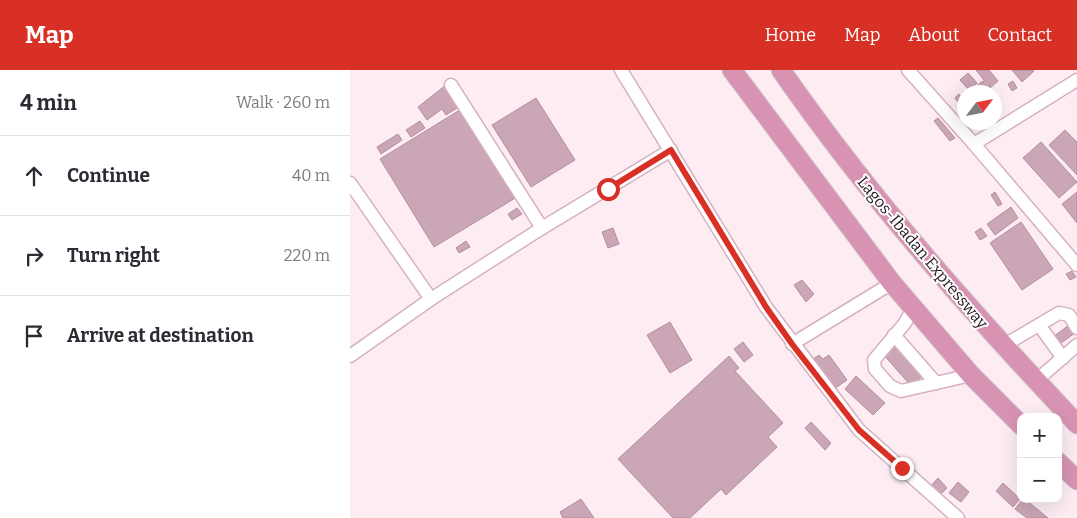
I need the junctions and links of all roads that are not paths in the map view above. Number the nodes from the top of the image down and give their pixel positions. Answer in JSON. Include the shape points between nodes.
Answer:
{"nodes":[{"id":1,"x":621,"y":70,"type":"edge"},
{"id":2,"x":732,"y":70,"type":"edge"},
{"id":3,"x":781,"y":70,"type":"edge"},
{"id":4,"x":908,"y":70,"type":"edge"},
{"id":5,"x":1077,"y":80,"type":"edge"},
{"id":6,"x":451,"y":85,"type":"dead end"},
{"id":7,"x":974,"y":144,"type":"junction"},
{"id":8,"x":671,"y":150,"type":"junction"},
{"id":9,"x":350,"y":183,"type":"edge"},
{"id":10,"x":542,"y":228,"type":"junction"},
{"id":11,"x":1077,"y":265,"type":"edge"},
{"id":12,"x":892,"y":283,"type":"junction"},
{"id":13,"x":430,"y":299,"type":"junction"},
{"id":14,"x":913,"y":308,"type":"junction"},
{"id":15,"x":1039,"y":325,"type":"junction"},
{"id":16,"x":1077,"y":328,"type":"edge"},
{"id":17,"x":894,"y":335,"type":"junction"},
{"id":18,"x":792,"y":344,"type":"junction"},
{"id":19,"x":1077,"y":345,"type":"edge"},
{"id":20,"x":1003,"y":346,"type":"junction"},
{"id":21,"x":350,"y":356,"type":"edge"},
{"id":22,"x":1063,"y":358,"type":"junction"},
{"id":23,"x":971,"y":375,"type":"junction"},
{"id":24,"x":1036,"y":381,"type":"junction"},
{"id":25,"x":936,"y":383,"type":"junction"},
{"id":26,"x":1017,"y":421,"type":"edge"},
{"id":27,"x":1077,"y":424,"type":"edge"},
{"id":28,"x":1062,"y":466,"type":"edge"},
{"id":29,"x":1077,"y":480,"type":"edge"},
{"id":30,"x":958,"y":518,"type":"edge"}],
"edges":[{"from":1,"to":8,"type":"street"},
{"from":2,"to":12,"type":"highway"},
{"from":3,"to":20,"type":"highway","name":"Lagos-Ibadan Expressway","via":[[892,219]]},
{"from":4,"to":7,"type":"street"},
{"from":5,"to":7,"type":"street"},
{"from":6,"to":10,"type":"street"},
{"from":7,"to":11,"type":"street"},
{"from":8,"to":10,"type":"street"},
{"from":8,"to":18,"type":"street"},
{"from":9,"to":13,"type":"street"},
{"from":10,"to":13,"type":"street"},
{"from":12,"to":14,"type":"highway"},
{"from":12,"to":18,"type":"street"},
{"from":13,"to":21,"type":"street"},
{"from":14,"to":17,"type":"street"},
{"from":14,"to":23,"type":"highway"},
{"from":15,"to":16,"type":"street","via":[[1059,313],[1065,313]]},
{"from":15,"to":20,"type":"street"},
{"from":15,"to":22,"type":"street"},
{"from":17,"to":25,"type":"street"},
{"from":17,"to":25,"type":"street","via":[[874,360],[875,369],[890,386],[901,391]]},
{"from":18,"to":30,"type":"street","via":[[859,430]]},
{"from":19,"to":22,"type":"street"},
{"from":20,"to":24,"type":"highway","name":"Lagos-Ibadan Expressway"},
{"from":22,"to":24,"type":"street"},
{"from":23,"to":25,"type":"street"},
{"from":23,"to":26,"type":"highway"},
{"from":24,"to":27,"type":"highway","name":"Lagos-Ibadan Expressway"},
{"from":28,"to":29,"type":"highway"}]}
